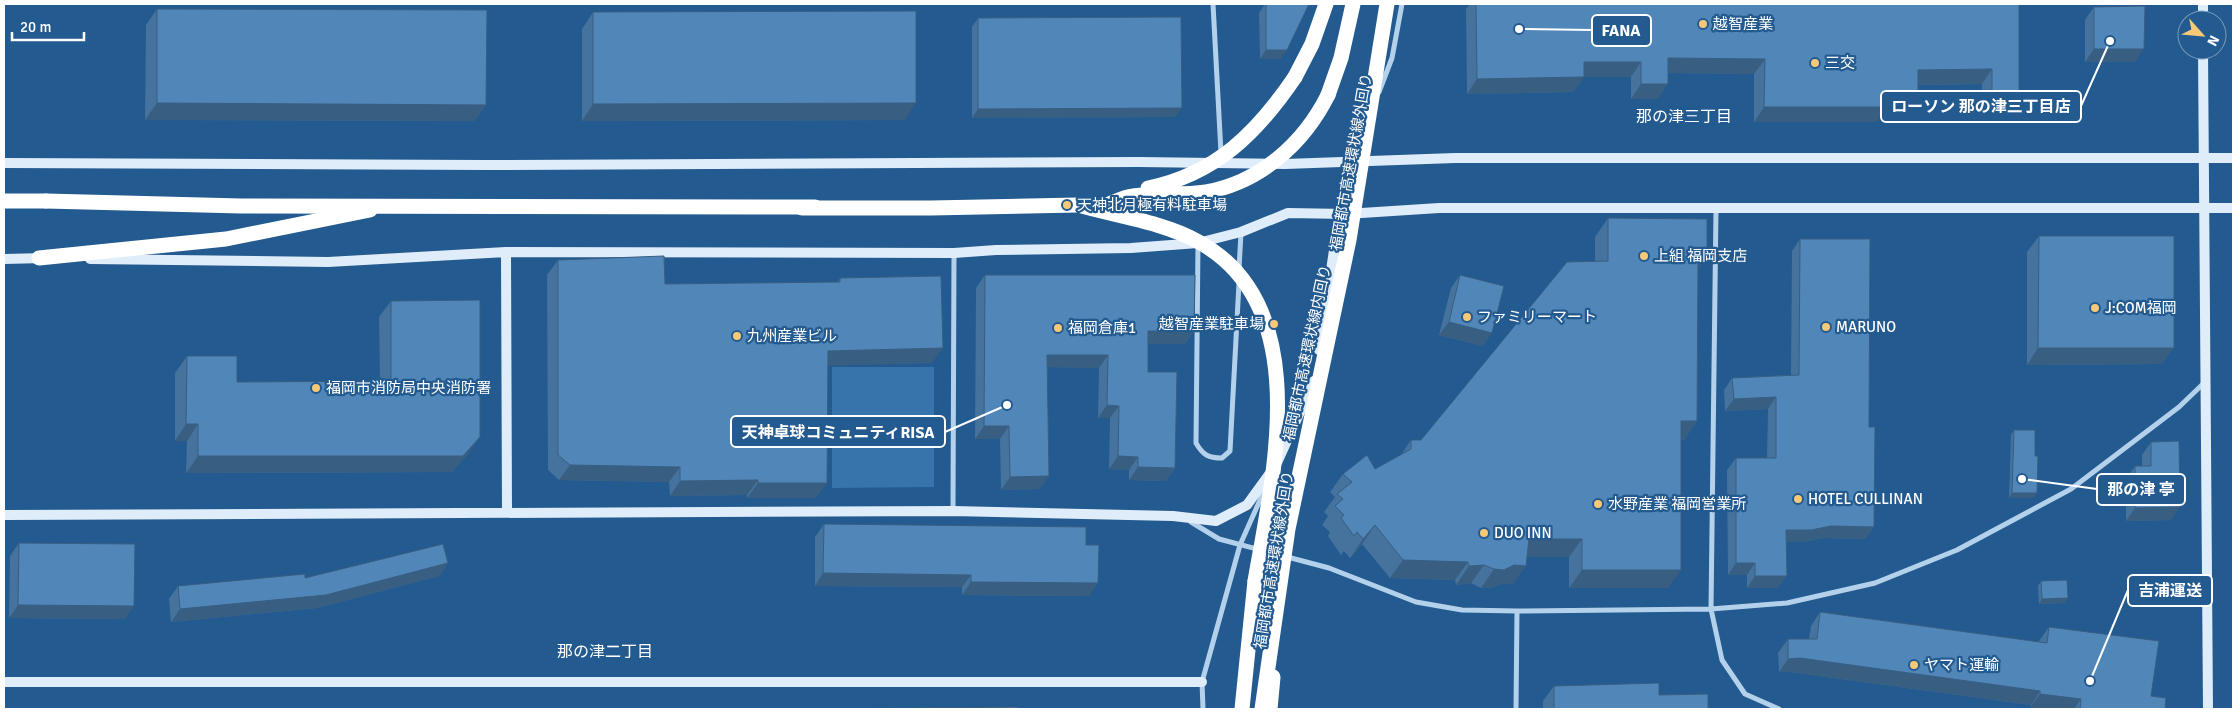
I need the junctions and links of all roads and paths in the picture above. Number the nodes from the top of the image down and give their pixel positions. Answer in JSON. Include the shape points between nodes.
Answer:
{"nodes":[{"id":1,"x":1213,"y":4,"type":"edge"},
{"id":2,"x":1326,"y":4,"type":"edge"},
{"id":3,"x":1353,"y":4,"type":"edge"},
{"id":4,"x":1387,"y":4,"type":"edge"},
{"id":5,"x":1394,"y":4,"type":"edge"},
{"id":6,"x":1402,"y":4,"type":"edge"},
{"id":7,"x":2203,"y":60,"type":"edge"},
{"id":8,"x":2204,"y":158,"type":"junction"},
{"id":9,"x":2233,"y":158,"type":"edge"},
{"id":10,"x":1221,"y":161,"type":"junction"},
{"id":11,"x":1362,"y":162,"type":"junction"},
{"id":12,"x":4,"y":163,"type":"edge"},
{"id":13,"x":4,"y":201,"type":"edge"},
{"id":14,"x":1078,"y":205,"type":"junction"},
{"id":15,"x":1104,"y":206,"type":"junction"},
{"id":16,"x":2204,"y":208,"type":"junction"},
{"id":17,"x":2233,"y":208,"type":"edge"},
{"id":18,"x":1716,"y":209,"type":"junction"},
{"id":19,"x":1346,"y":214,"type":"junction"},
{"id":20,"x":1241,"y":232,"type":"junction"},
{"id":21,"x":1198,"y":243,"type":"junction"},
{"id":22,"x":506,"y":252,"type":"junction"},
{"id":23,"x":954,"y":253,"type":"junction"},
{"id":24,"x":39,"y":258,"type":"junction"},
{"id":25,"x":4,"y":259,"type":"edge"},
{"id":26,"x":2205,"y":382,"type":"junction"},
{"id":27,"x":1276,"y":465,"type":"junction"},
{"id":28,"x":953,"y":511,"type":"junction"},
{"id":29,"x":507,"y":512,"type":"junction"},
{"id":30,"x":4,"y":515,"type":"edge"},
{"id":31,"x":1173,"y":516,"type":"junction"},
{"id":32,"x":1240,"y":545,"type":"junction"},
{"id":33,"x":1711,"y":609,"type":"junction"},
{"id":34,"x":1517,"y":612,"type":"junction"},
{"id":35,"x":4,"y":682,"type":"edge"},
{"id":36,"x":1202,"y":682,"type":"junction"},
{"id":37,"x":1203,"y":709,"type":"edge"},
{"id":38,"x":1242,"y":709,"type":"edge"},
{"id":39,"x":1262,"y":709,"type":"edge"},
{"id":40,"x":1270,"y":709,"type":"edge"},
{"id":41,"x":1516,"y":709,"type":"edge"},
{"id":42,"x":1779,"y":709,"type":"edge"},
{"id":43,"x":2208,"y":709,"type":"edge"}],
"edges":[{"from":1,"to":10,"type":"street"},
{"from":2,"to":14,"type":"highway","bridge":true,"via":[[1312,44],[1295,78],[1267,116],[1233,149],[1182,180],[1124,191]]},
{"from":3,"to":15,"type":"highway","bridge":true,"via":[[1341,58],[1328,95],[1316,119],[1282,156],[1248,178],[1208,191],[1132,196]]},
{"from":4,"to":39,"type":"highway","name":"福岡都市高速環状線内回り","bridge":true,"via":[[1349,240],[1288,529]]},
{"from":5,"to":40,"type":"highway","name":"福岡都市高速環状線外回り","via":[[1356,241],[1294,534]]},
{"from":6,"to":11,"type":"street","via":[[1392,58],[1365,136]]},
{"from":7,"to":8,"type":"street"},
{"from":8,"to":9,"type":"street"},
{"from":8,"to":11,"type":"street","via":[[1454,158]]},
{"from":8,"to":16,"type":"street"},
{"from":10,"to":11,"type":"street","via":[[1285,164]]},
{"from":10,"to":12,"type":"street","via":[[505,165]]},
{"from":11,"to":19,"type":"street"},
{"from":13,"to":15,"type":"highway","bridge":true,"via":[[261,206]]},
{"from":14,"to":24,"type":"highway","bridge":true,"via":[[768,208],[412,202],[226,239]]},
{"from":14,"to":38,"type":"highway","bridge":true,"via":[[1158,226],[1198,241],[1238,274],[1268,326],[1276,366],[1276,445],[1255,581]]},
{"from":15,"to":38,"type":"highway","bridge":true,"via":[[1176,235],[1212,256],[1244,291],[1266,340],[1275,378],[1278,427],[1254,582]]},
{"from":16,"to":17,"type":"street"},
{"from":16,"to":18,"type":"street"},
{"from":16,"to":26,"type":"street"},
{"from":18,"to":19,"type":"street","via":[[1439,208]]},
{"from":18,"to":33,"type":"street"},
{"from":19,"to":20,"type":"street","via":[[1288,212]]},
{"from":19,"to":27,"type":"street","via":[[1336,237],[1314,380]]},
{"from":20,"to":21,"type":"street"},
{"from":20,"to":21,"type":"street","via":[[1230,450],[1222,458],[1211,458],[1202,453],[1196,443]]},
{"from":21,"to":23,"type":"street"},
{"from":22,"to":23,"type":"street"},
{"from":22,"to":24,"type":"street","via":[[328,262]]},
{"from":22,"to":29,"type":"street"},
{"from":23,"to":28,"type":"street"},
{"from":24,"to":25,"type":"street"},
{"from":26,"to":33,"type":"street","via":[[2179,406],[2071,488],[1957,550],[1875,583],[1788,603]]},
{"from":26,"to":43,"type":"street"},
{"from":27,"to":31,"type":"street","via":[[1247,505],[1216,521]]},
{"from":27,"to":32,"type":"street"},
{"from":28,"to":29,"type":"street"},
{"from":28,"to":31,"type":"street"},
{"from":29,"to":30,"type":"street"},
{"from":31,"to":32,"type":"street","via":[[1196,523],[1219,539]]},
{"from":32,"to":34,"type":"street","via":[[1329,568],[1416,602],[1462,610]]},
{"from":32,"to":36,"type":"street"},
{"from":33,"to":34,"type":"street"},
{"from":33,"to":42,"type":"street","via":[[1722,660],[1745,694]]},
{"from":34,"to":41,"type":"street"},
{"from":35,"to":36,"type":"street"},
{"from":36,"to":37,"type":"street"}]}
